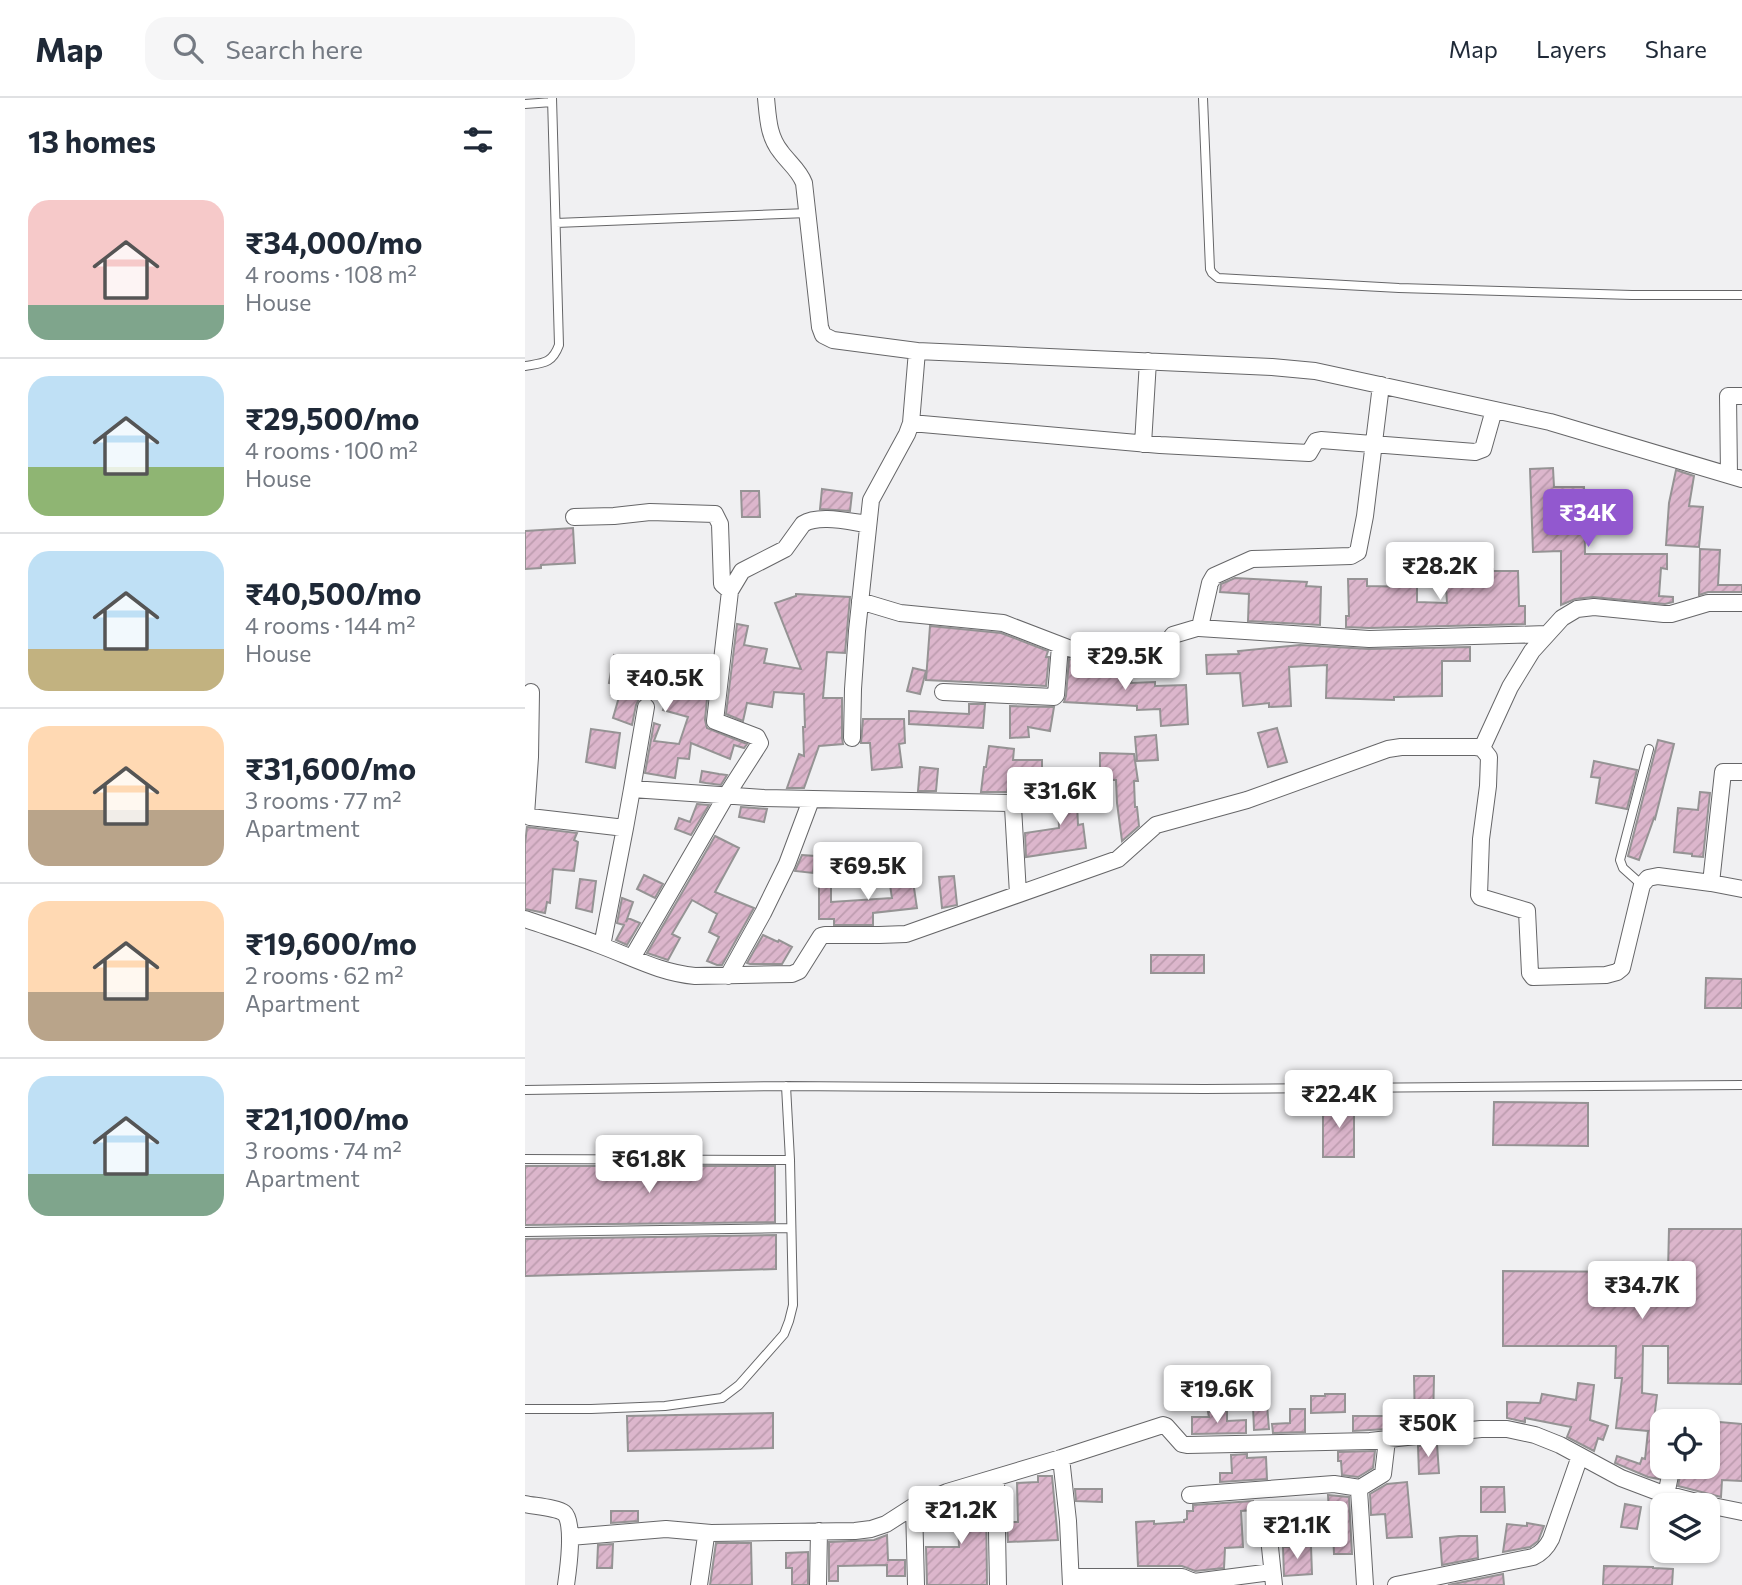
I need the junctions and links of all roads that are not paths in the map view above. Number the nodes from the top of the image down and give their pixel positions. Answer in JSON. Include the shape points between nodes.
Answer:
{"nodes":[{"id":1,"x":766,"y":98,"type":"edge"},
{"id":2,"x":1202,"y":98,"type":"edge"},
{"id":3,"x":552,"y":100,"type":"edge"},
{"id":4,"x":525,"y":104,"type":"edge"},
{"id":5,"x":808,"y":213,"type":"junction"},
{"id":6,"x":556,"y":223,"type":"junction"},
{"id":7,"x":1742,"y":295,"type":"edge"},
{"id":8,"x":916,"y":351,"type":"junction"},
{"id":9,"x":1148,"y":361,"type":"junction"},
{"id":10,"x":525,"y":366,"type":"edge"},
{"id":11,"x":1381,"y":385,"type":"junction"},
{"id":12,"x":1742,"y":396,"type":"edge"},
{"id":13,"x":1494,"y":410,"type":"junction"},
{"id":14,"x":911,"y":424,"type":"junction"},
{"id":15,"x":1375,"y":443,"type":"junction"},
{"id":16,"x":1143,"y":444,"type":"junction"},
{"id":17,"x":1736,"y":477,"type":"edge"},
{"id":18,"x":574,"y":517,"type":"dead end"},
{"id":19,"x":868,"y":524,"type":"junction"},
{"id":20,"x":730,"y":591,"type":"junction"},
{"id":21,"x":860,"y":601,"type":"junction"},
{"id":22,"x":1742,"y":603,"type":"edge"},
{"id":23,"x":1199,"y":628,"type":"junction"},
{"id":24,"x":1547,"y":634,"type":"junction"},
{"id":25,"x":1060,"y":646,"type":"junction"},
{"id":26,"x":531,"y":692,"type":"dead end"},
{"id":27,"x":943,"y":692,"type":"dead end"},
{"id":28,"x":646,"y":706,"type":"dead end"},
{"id":29,"x":852,"y":738,"type":"dead end"},
{"id":30,"x":1482,"y":748,"type":"junction"},
{"id":31,"x":1649,"y":748,"type":"dead end"},
{"id":32,"x":1742,"y":772,"type":"edge"},
{"id":33,"x":632,"y":789,"type":"junction"},
{"id":34,"x":726,"y":796,"type":"junction"},
{"id":35,"x":811,"y":800,"type":"junction"},
{"id":36,"x":526,"y":821,"type":"edge"},
{"id":37,"x":625,"y":828,"type":"junction"},
{"id":38,"x":1711,"y":883,"type":"junction"},
{"id":39,"x":1642,"y":885,"type":"junction"},
{"id":40,"x":1742,"y":889,"type":"edge"},
{"id":41,"x":1018,"y":894,"type":"junction"},
{"id":42,"x":525,"y":919,"type":"edge"},
{"id":43,"x":602,"y":946,"type":"junction"},
{"id":44,"x":632,"y":958,"type":"junction"},
{"id":45,"x":728,"y":976,"type":"junction"},
{"id":46,"x":1742,"y":1085,"type":"edge"},
{"id":47,"x":786,"y":1086,"type":"junction"},
{"id":48,"x":525,"y":1090,"type":"edge"},
{"id":49,"x":525,"y":1159,"type":"edge"},
{"id":50,"x":790,"y":1160,"type":"junction"},
{"id":51,"x":790,"y":1228,"type":"junction"},
{"id":52,"x":525,"y":1231,"type":"edge"},
{"id":53,"x":525,"y":1409,"type":"edge"},
{"id":54,"x":1387,"y":1440,"type":"junction"},
{"id":55,"x":1580,"y":1456,"type":"junction"},
{"id":56,"x":1061,"y":1458,"type":"junction"},
{"id":57,"x":996,"y":1478,"type":"junction"},
{"id":58,"x":1360,"y":1488,"type":"junction"},
{"id":59,"x":1663,"y":1493,"type":"edge"},
{"id":60,"x":1190,"y":1495,"type":"dead end"},
{"id":61,"x":525,"y":1504,"type":"edge"},
{"id":62,"x":914,"y":1506,"type":"junction"},
{"id":63,"x":1720,"y":1507,"type":"edge"},
{"id":64,"x":1742,"y":1512,"type":"edge"},
{"id":65,"x":1267,"y":1519,"type":"dead end"},
{"id":66,"x":818,"y":1531,"type":"junction"},
{"id":67,"x":711,"y":1533,"type":"junction"},
{"id":68,"x":570,"y":1537,"type":"junction"},
{"id":69,"x":1273,"y":1579,"type":"edge"},
{"id":70,"x":1071,"y":1581,"type":"edge"},
{"id":71,"x":566,"y":1585,"type":"edge"},
{"id":72,"x":698,"y":1585,"type":"edge"},
{"id":73,"x":818,"y":1585,"type":"edge"},
{"id":74,"x":916,"y":1585,"type":"edge"},
{"id":75,"x":997,"y":1585,"type":"edge"},
{"id":76,"x":1365,"y":1585,"type":"edge"},
{"id":77,"x":1396,"y":1585,"type":"edge"}],
"edges":[{"from":1,"to":5,"type":"street","via":[[771,135],[801,174]]},
{"from":2,"to":7,"type":"lane","via":[[1210,269],[1218,278],[1399,288]]},
{"from":3,"to":4,"type":"lane"},
{"from":3,"to":6,"type":"lane"},
{"from":5,"to":6,"type":"lane"},
{"from":5,"to":8,"type":"street","via":[[823,335]]},
{"from":6,"to":10,"type":"lane","via":[[559,345],[544,363]]},
{"from":8,"to":9,"type":"street"},
{"from":8,"to":14,"type":"street"},
{"from":9,"to":11,"type":"street","via":[[1294,368]]},
{"from":9,"to":16,"type":"street"},
{"from":11,"to":13,"type":"street"},
{"from":11,"to":15,"type":"street"},
{"from":12,"to":17,"type":"street","via":[[1728,396]]},
{"from":13,"to":15,"type":"street","via":[[1479,452]]},
{"from":13,"to":17,"type":"street"},
{"from":14,"to":16,"type":"street"},
{"from":14,"to":19,"type":"street","via":[[873,495]]},
{"from":15,"to":16,"type":"street","via":[[1318,440],[1308,453]]},
{"from":15,"to":23,"type":"street","via":[[1358,552],[1351,556],[1252,559],[1214,576]]},
{"from":18,"to":20,"type":"street","via":[[715,514],[720,524],[722,584]]},
{"from":19,"to":20,"type":"street","via":[[807,521],[785,549],[741,571]]},
{"from":19,"to":21,"type":"street"},
{"from":20,"to":34,"type":"street","via":[[715,720],[757,737],[760,743]]},
{"from":21,"to":25,"type":"street","via":[[900,614],[1003,623]]},
{"from":21,"to":29,"type":"street"},
{"from":22,"to":24,"type":"street","via":[[1707,603],[1671,614],[1577,609]]},
{"from":23,"to":24,"type":"street","via":[[1369,639]]},
{"from":23,"to":25,"type":"street","via":[[1173,635],[1152,661],[1116,659]]},
{"from":24,"to":30,"type":"street","via":[[1510,687]]},
{"from":25,"to":27,"type":"street","via":[[1054,697]]},
{"from":26,"to":36,"type":"street"},
{"from":28,"to":33,"type":"street"},
{"from":30,"to":39,"type":"street","via":[[1489,757],[1479,895],[1527,911],[1531,976],[1606,975],[1622,968]]},
{"from":30,"to":41,"type":"street","via":[[1388,749],[1247,800],[1156,825],[1118,859]]},
{"from":31,"to":39,"type":"lane","via":[[1621,857],[1623,868]]},
{"from":32,"to":38,"type":"street","via":[[1725,771],[1722,776]]},
{"from":33,"to":34,"type":"street"},
{"from":33,"to":37,"type":"street"},
{"from":34,"to":35,"type":"street"},
{"from":34,"to":44,"type":"street"},
{"from":35,"to":41,"type":"street","via":[[1010,803]]},
{"from":35,"to":45,"type":"street","via":[[787,864]]},
{"from":36,"to":37,"type":"street","via":[[530,817]]},
{"from":37,"to":43,"type":"street"},
{"from":38,"to":39,"type":"street","via":[[1658,876]]},
{"from":38,"to":40,"type":"street"},
{"from":41,"to":45,"type":"street","via":[[907,934],[821,936],[794,974]]},
{"from":42,"to":43,"type":"street"},
{"from":43,"to":44,"type":"street"},
{"from":44,"to":45,"type":"street","via":[[680,975]]},
{"from":46,"to":47,"type":"lane"},
{"from":47,"to":48,"type":"lane"},
{"from":47,"to":50,"type":"lane"},
{"from":49,"to":50,"type":"lane"},
{"from":50,"to":51,"type":"lane"},
{"from":51,"to":52,"type":"lane"},
{"from":51,"to":53,"type":"lane","via":[[793,1305],[789,1321],[784,1334],[731,1392],[722,1398],[665,1406]]},
{"from":54,"to":55,"type":"street","via":[[1507,1429],[1535,1435]]},
{"from":54,"to":56,"type":"street","via":[[1184,1445],[1163,1424]]},
{"from":54,"to":58,"type":"street","via":[[1383,1474]]},
{"from":55,"to":59,"type":"street"},
{"from":55,"to":77,"type":"street","via":[[1551,1539],[1538,1555]]},
{"from":56,"to":57,"type":"street"},
{"from":56,"to":70,"type":"street"},
{"from":57,"to":62,"type":"street"},
{"from":57,"to":75,"type":"street"},
{"from":58,"to":60,"type":"street","via":[[1329,1484]]},
{"from":58,"to":76,"type":"street"},
{"from":61,"to":68,"type":"street","via":[[564,1513]]},
{"from":62,"to":66,"type":"street","via":[[871,1529]]},
{"from":62,"to":74,"type":"street"},
{"from":63,"to":64,"type":"street"},
{"from":65,"to":69,"type":"street"},
{"from":66,"to":67,"type":"street"},
{"from":66,"to":73,"type":"street"},
{"from":67,"to":68,"type":"street","via":[[666,1529]]},
{"from":67,"to":72,"type":"street","via":[[706,1536]]},
{"from":68,"to":71,"type":"street"},
{"from":69,"to":70,"type":"street"}]}
